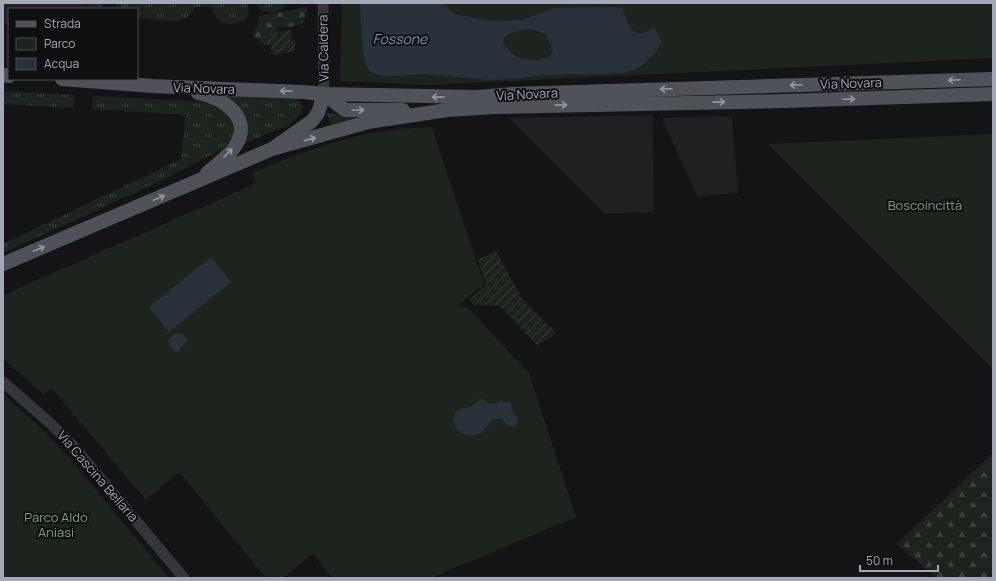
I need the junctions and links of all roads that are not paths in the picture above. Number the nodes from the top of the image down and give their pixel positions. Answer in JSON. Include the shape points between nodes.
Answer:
{"nodes":[{"id":1,"x":323,"y":3,"type":"edge"},
{"id":2,"x":993,"y":79,"type":"edge"},
{"id":3,"x":75,"y":80,"type":"edge"},
{"id":4,"x":152,"y":86,"type":"junction"},
{"id":5,"x":324,"y":94,"type":"junction"},
{"id":6,"x":993,"y":94,"type":"edge"},
{"id":7,"x":447,"y":110,"type":"junction"},
{"id":8,"x":272,"y":149,"type":"junction"},
{"id":9,"x":200,"y":180,"type":"junction"},
{"id":10,"x":3,"y":264,"type":"edge"},
{"id":11,"x":3,"y":382,"type":"edge"},
{"id":12,"x":184,"y":578,"type":"edge"}],
"edges":[{"from":1,"to":5,"type":"street","name":"Via Caldera"},
{"from":2,"to":5,"type":"main road","name":"Via Novara","one_way":true,"via":[[477,97]]},
{"from":3,"to":4,"type":"main road","name":"Via Novara"},
{"from":5,"to":4,"type":"main road","name":"Via Novara","one_way":true},
{"from":9,"to":4,"type":"main road","one_way":true,"via":[[234,147],[240,134],[238,118],[225,103],[209,95]]},
{"from":5,"to":7,"type":"main road","one_way":true,"via":[[345,110]]},
{"from":5,"to":8,"type":"main road","via":[[318,113],[312,121]]},
{"from":7,"to":6,"type":"main road","name":"Via Novara","one_way":true,"via":[[494,106]]},
{"from":8,"to":7,"type":"main road","name":"Via Novara","one_way":true,"via":[[368,122]]},
{"from":8,"to":9,"type":"main road"},
{"from":10,"to":9,"type":"main road","one_way":true},
{"from":11,"to":12,"type":"street","name":"Via Cascina Bellaria","via":[[75,448]]}]}
